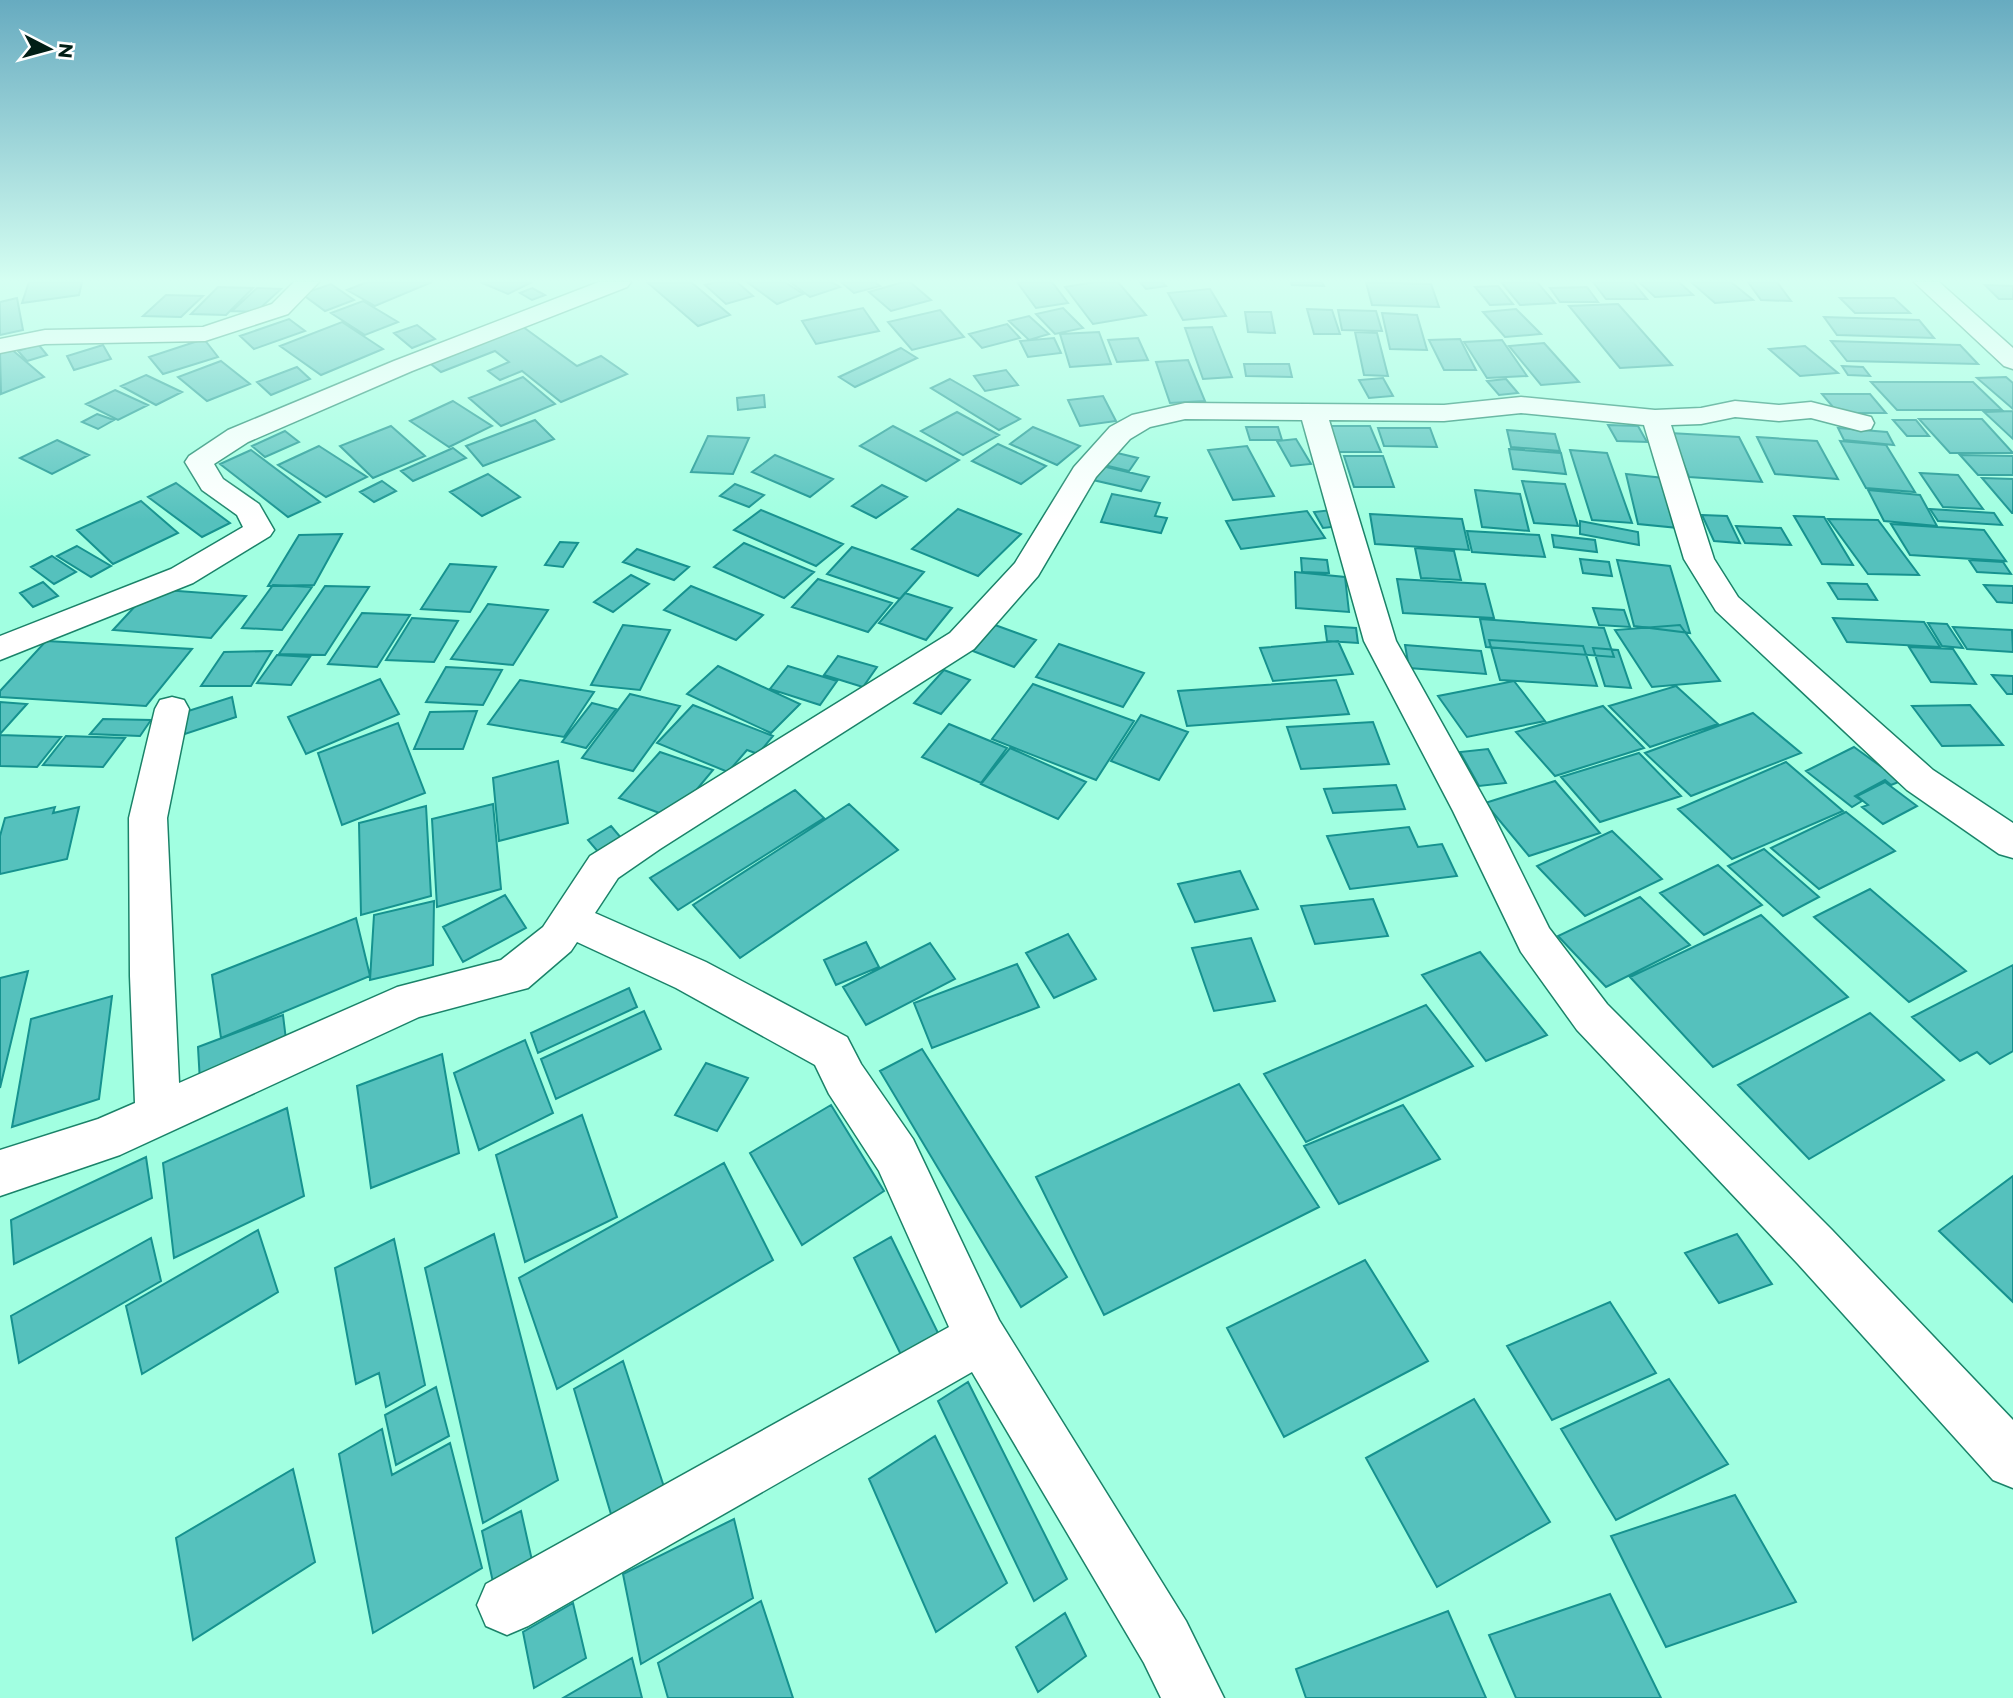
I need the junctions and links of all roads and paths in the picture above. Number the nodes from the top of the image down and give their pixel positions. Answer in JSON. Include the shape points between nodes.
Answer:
{"nodes":[{"id":1,"x":414,"y":361,"type":"edge"},
{"id":2,"x":1313,"y":411,"type":"junction"},
{"id":3,"x":1655,"y":418,"type":"junction"},
{"id":4,"x":1861,"y":423,"type":"dead end"},
{"id":5,"x":0,"y":649,"type":"edge"},
{"id":6,"x":172,"y":709,"type":"dead end"},
{"id":7,"x":2013,"y":843,"type":"edge"},
{"id":8,"x":569,"y":920,"type":"junction"},
{"id":9,"x":158,"y":1115,"type":"junction"},
{"id":10,"x":0,"y":1172,"type":"edge"},
{"id":11,"x":981,"y":1338,"type":"junction"},
{"id":12,"x":2013,"y":1460,"type":"edge"},
{"id":13,"x":507,"y":1605,"type":"dead end"},
{"id":14,"x":1193,"y":1698,"type":"edge"}],
"edges":[{"from":1,"to":5,"type":"street","via":[[237,436],[199,462],[212,484],[249,510],[259,530],[181,576]]},
{"from":2,"to":3,"type":"street","via":[[1444,413],[1521,405]]},
{"from":2,"to":8,"type":"street","via":[[1185,411],[1142,421],[1120,433],[1084,473],[1027,569],[962,641],[604,867]]},
{"from":2,"to":12,"type":"street","via":[[1380,641],[1535,940],[1592,1017]]},
{"from":3,"to":4,"type":"street","via":[[1735,409],[1811,410]]},
{"from":3,"to":7,"type":"street","via":[[1699,559],[1727,604],[1920,780]]},
{"from":6,"to":9,"type":"street","via":[[148,818]]},
{"from":8,"to":9,"type":"street","via":[[557,939],[513,975],[412,1000]]},
{"from":8,"to":11,"type":"street","via":[[691,975],[831,1051],[896,1155]]},
{"from":9,"to":10,"type":"street","via":[[104,1139]]},
{"from":11,"to":13,"type":"street"},
{"from":11,"to":14,"type":"street","via":[[1165,1642]]}]}
